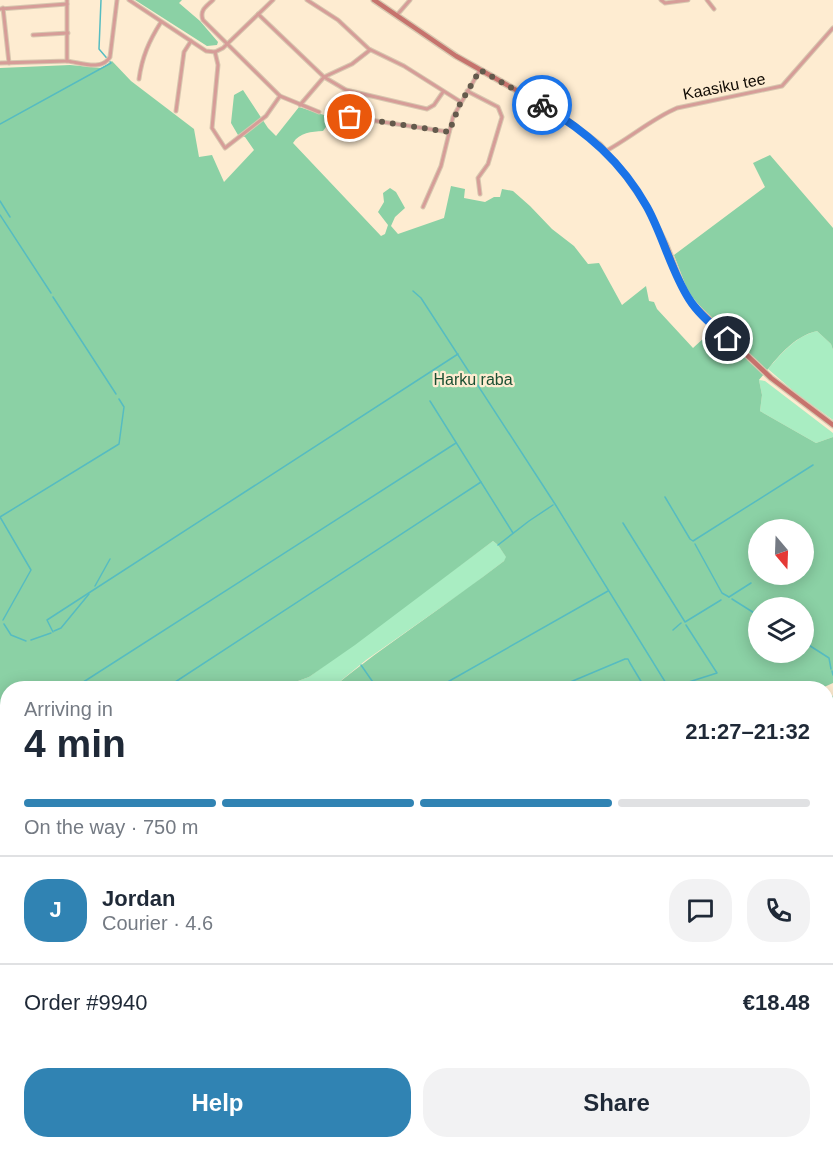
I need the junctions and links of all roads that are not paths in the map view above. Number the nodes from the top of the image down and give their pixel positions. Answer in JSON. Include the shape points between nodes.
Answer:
{"nodes":[{"id":1,"x":117,"y":0,"type":"edge"},
{"id":2,"x":129,"y":0,"type":"edge"},
{"id":3,"x":213,"y":0,"type":"edge"},
{"id":4,"x":273,"y":0,"type":"edge"},
{"id":5,"x":307,"y":0,"type":"edge"},
{"id":6,"x":374,"y":0,"type":"edge"},
{"id":7,"x":410,"y":0,"type":"edge"},
{"id":8,"x":660,"y":0,"type":"edge"},
{"id":9,"x":688,"y":0,"type":"edge"},
{"id":10,"x":706,"y":0,"type":"edge"},
{"id":11,"x":67,"y":2,"type":"edge"},
{"id":12,"x":2,"y":8,"type":"edge"},
{"id":13,"x":714,"y":9,"type":"dead end"},
{"id":14,"x":258,"y":14,"type":"junction"},
{"id":15,"x":397,"y":15,"type":"junction"},
{"id":16,"x":161,"y":22,"type":"junction"},
{"id":17,"x":833,"y":28,"type":"edge"},
{"id":18,"x":68,"y":33,"type":"junction"},
{"id":19,"x":33,"y":35,"type":"dead end"},
{"id":20,"x":190,"y":41,"type":"junction"},
{"id":21,"x":6,"y":43,"type":"junction"},
{"id":22,"x":0,"y":44,"type":"edge"},
{"id":23,"x":228,"y":44,"type":"junction"},
{"id":24,"x":370,"y":50,"type":"junction"},
{"id":25,"x":215,"y":52,"type":"junction"},
{"id":26,"x":67,"y":61,"type":"junction"},
{"id":27,"x":0,"y":63,"type":"edge"},
{"id":28,"x":9,"y":63,"type":"junction"},
{"id":29,"x":480,"y":70,"type":"junction"},
{"id":30,"x":324,"y":77,"type":"junction"},
{"id":31,"x":139,"y":79,"type":"dead end"},
{"id":32,"x":467,"y":91,"type":"junction"},
{"id":33,"x":443,"y":92,"type":"junction"},
{"id":34,"x":280,"y":96,"type":"junction"},
{"id":35,"x":461,"y":102,"type":"junction"},
{"id":36,"x":300,"y":105,"type":"junction"},
{"id":37,"x":176,"y":111,"type":"dead end"},
{"id":38,"x":319,"y":112,"type":"dead end"},
{"id":39,"x":350,"y":117,"type":"dead end"},
{"id":40,"x":449,"y":132,"type":"junction"},
{"id":41,"x":606,"y":151,"type":"junction"},
{"id":42,"x":480,"y":194,"type":"dead end"},
{"id":43,"x":423,"y":207,"type":"dead end"},
{"id":44,"x":833,"y":425,"type":"edge"}],
"edges":[{"from":1,"to":26,"type":"street","via":[[108,60],[100,66]]},
{"from":2,"to":16,"type":"street"},
{"from":3,"to":23,"type":"street","via":[[202,17]]},
{"from":4,"to":14,"type":"street"},
{"from":5,"to":24,"type":"street","via":[[338,20]]},
{"from":6,"to":15,"type":"street"},
{"from":7,"to":15,"type":"street"},
{"from":8,"to":9,"type":"street"},
{"from":10,"to":13,"type":"street"},
{"from":11,"to":12,"type":"street"},
{"from":11,"to":18,"type":"street"},
{"from":12,"to":21,"type":"street"},
{"from":14,"to":23,"type":"street"},
{"from":14,"to":30,"type":"street"},
{"from":15,"to":29,"type":"street"},
{"from":16,"to":20,"type":"street"},
{"from":16,"to":31,"type":"street","via":[[142,60]]},
{"from":17,"to":41,"type":"street","name":"Kaasiku tee","via":[[782,86],[666,112]]},
{"from":18,"to":19,"type":"street"},
{"from":18,"to":26,"type":"street"},
{"from":20,"to":25,"type":"street"},
{"from":20,"to":37,"type":"street","via":[[184,52]]},
{"from":21,"to":22,"type":"street"},
{"from":21,"to":28,"type":"street"},
{"from":23,"to":25,"type":"street"},
{"from":23,"to":34,"type":"street"},
{"from":24,"to":30,"type":"street"},
{"from":24,"to":33,"type":"street","via":[[404,66]]},
{"from":25,"to":34,"type":"street","via":[[218,65],[212,128],[225,148],[266,116]]},
{"from":26,"to":28,"type":"street"},
{"from":27,"to":28,"type":"street"},
{"from":29,"to":32,"type":"street"},
{"from":29,"to":41,"type":"street","via":[[560,116]]},
{"from":30,"to":33,"type":"street","via":[[345,90],[428,109]]},
{"from":30,"to":36,"type":"street"},
{"from":32,"to":35,"type":"street"},
{"from":32,"to":42,"type":"street","via":[[501,112],[502,122],[488,164],[478,178]]},
{"from":33,"to":35,"type":"street"},
{"from":34,"to":36,"type":"street"},
{"from":35,"to":40,"type":"street"},
{"from":36,"to":38,"type":"street"},
{"from":39,"to":40,"type":"street"},
{"from":40,"to":43,"type":"street","via":[[441,166]]},
{"from":41,"to":44,"type":"street","via":[[646,205],[692,303],[771,378]]}]}
